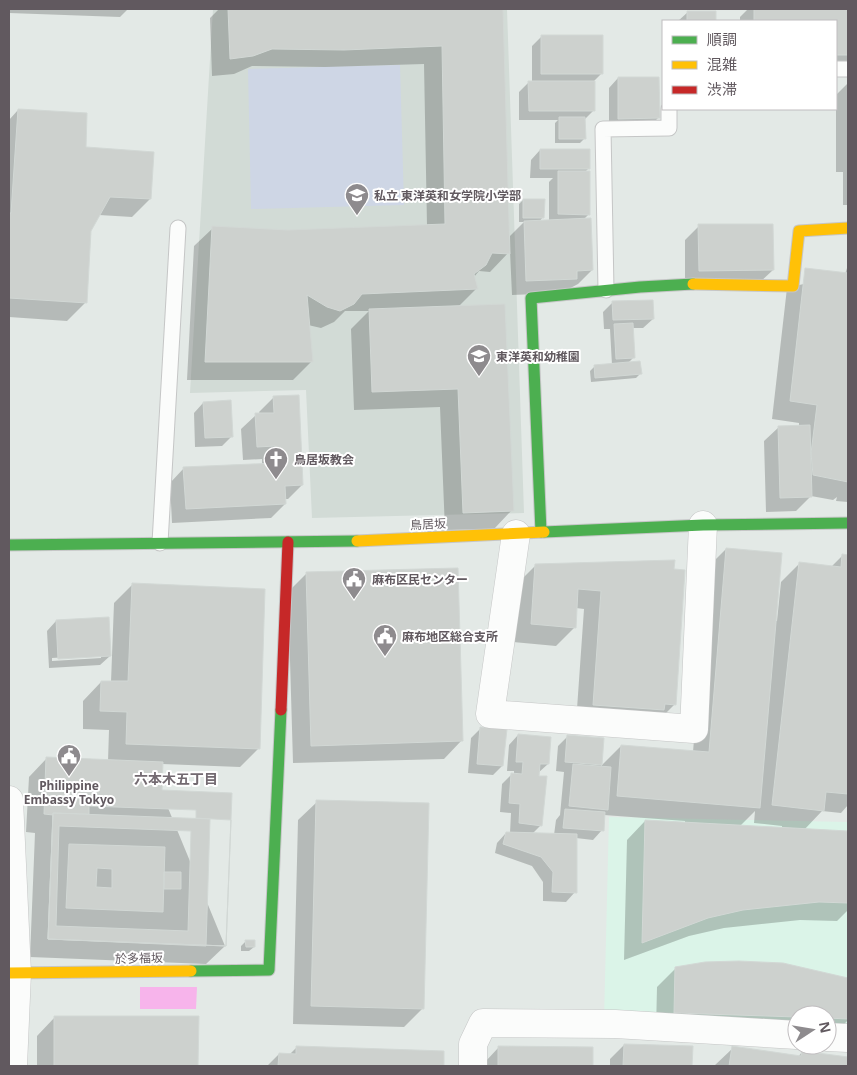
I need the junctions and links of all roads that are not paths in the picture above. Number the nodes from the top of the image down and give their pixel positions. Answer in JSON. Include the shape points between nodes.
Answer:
{"nodes":[{"id":1,"x":669,"y":110,"type":"edge"},
{"id":2,"x":178,"y":228,"type":"dead end"},
{"id":3,"x":848,"y":228,"type":"edge"},
{"id":4,"x":606,"y":290,"type":"junction"},
{"id":5,"x":848,"y":523,"type":"edge"},
{"id":6,"x":703,"y":525,"type":"junction"},
{"id":7,"x":528,"y":533,"type":"junction"},
{"id":8,"x":288,"y":542,"type":"junction"},
{"id":9,"x":160,"y":543,"type":"junction"},
{"id":10,"x":9,"y":545,"type":"edge"},
{"id":11,"x":9,"y":800,"type":"edge"},
{"id":12,"x":13,"y":973,"type":"edge"},
{"id":13,"x":787,"y":1034,"type":"edge"},
{"id":14,"x":13,"y":1066,"type":"edge"},
{"id":15,"x":473,"y":1066,"type":"edge"}],
"edges":[{"from":1,"to":4,"type":"lane","via":[[669,128],[603,129]]},
{"from":2,"to":9,"type":"lane"},
{"from":3,"to":4,"type":"street","via":[[798,231],[793,286],[696,284]]},
{"from":4,"to":7,"type":"street","via":[[531,298]]},
{"from":5,"to":6,"type":"street","name":"鳥居坂"},
{"from":6,"to":7,"type":"street","name":"鳥居坂"},
{"from":6,"to":7,"type":"street","via":[[694,729],[490,714]]},
{"from":7,"to":8,"type":"street","name":"鳥居坂"},
{"from":8,"to":9,"type":"street","name":"鳥居坂"},
{"from":8,"to":12,"type":"street","name":"於多福坂","via":[[269,970]]},
{"from":9,"to":10,"type":"street","name":"鳥居坂"},
{"from":11,"to":12,"type":"street"},
{"from":12,"to":14,"type":"street"},
{"from":13,"to":15,"type":"street","via":[[615,1024],[483,1024],[473,1044]]}]}
